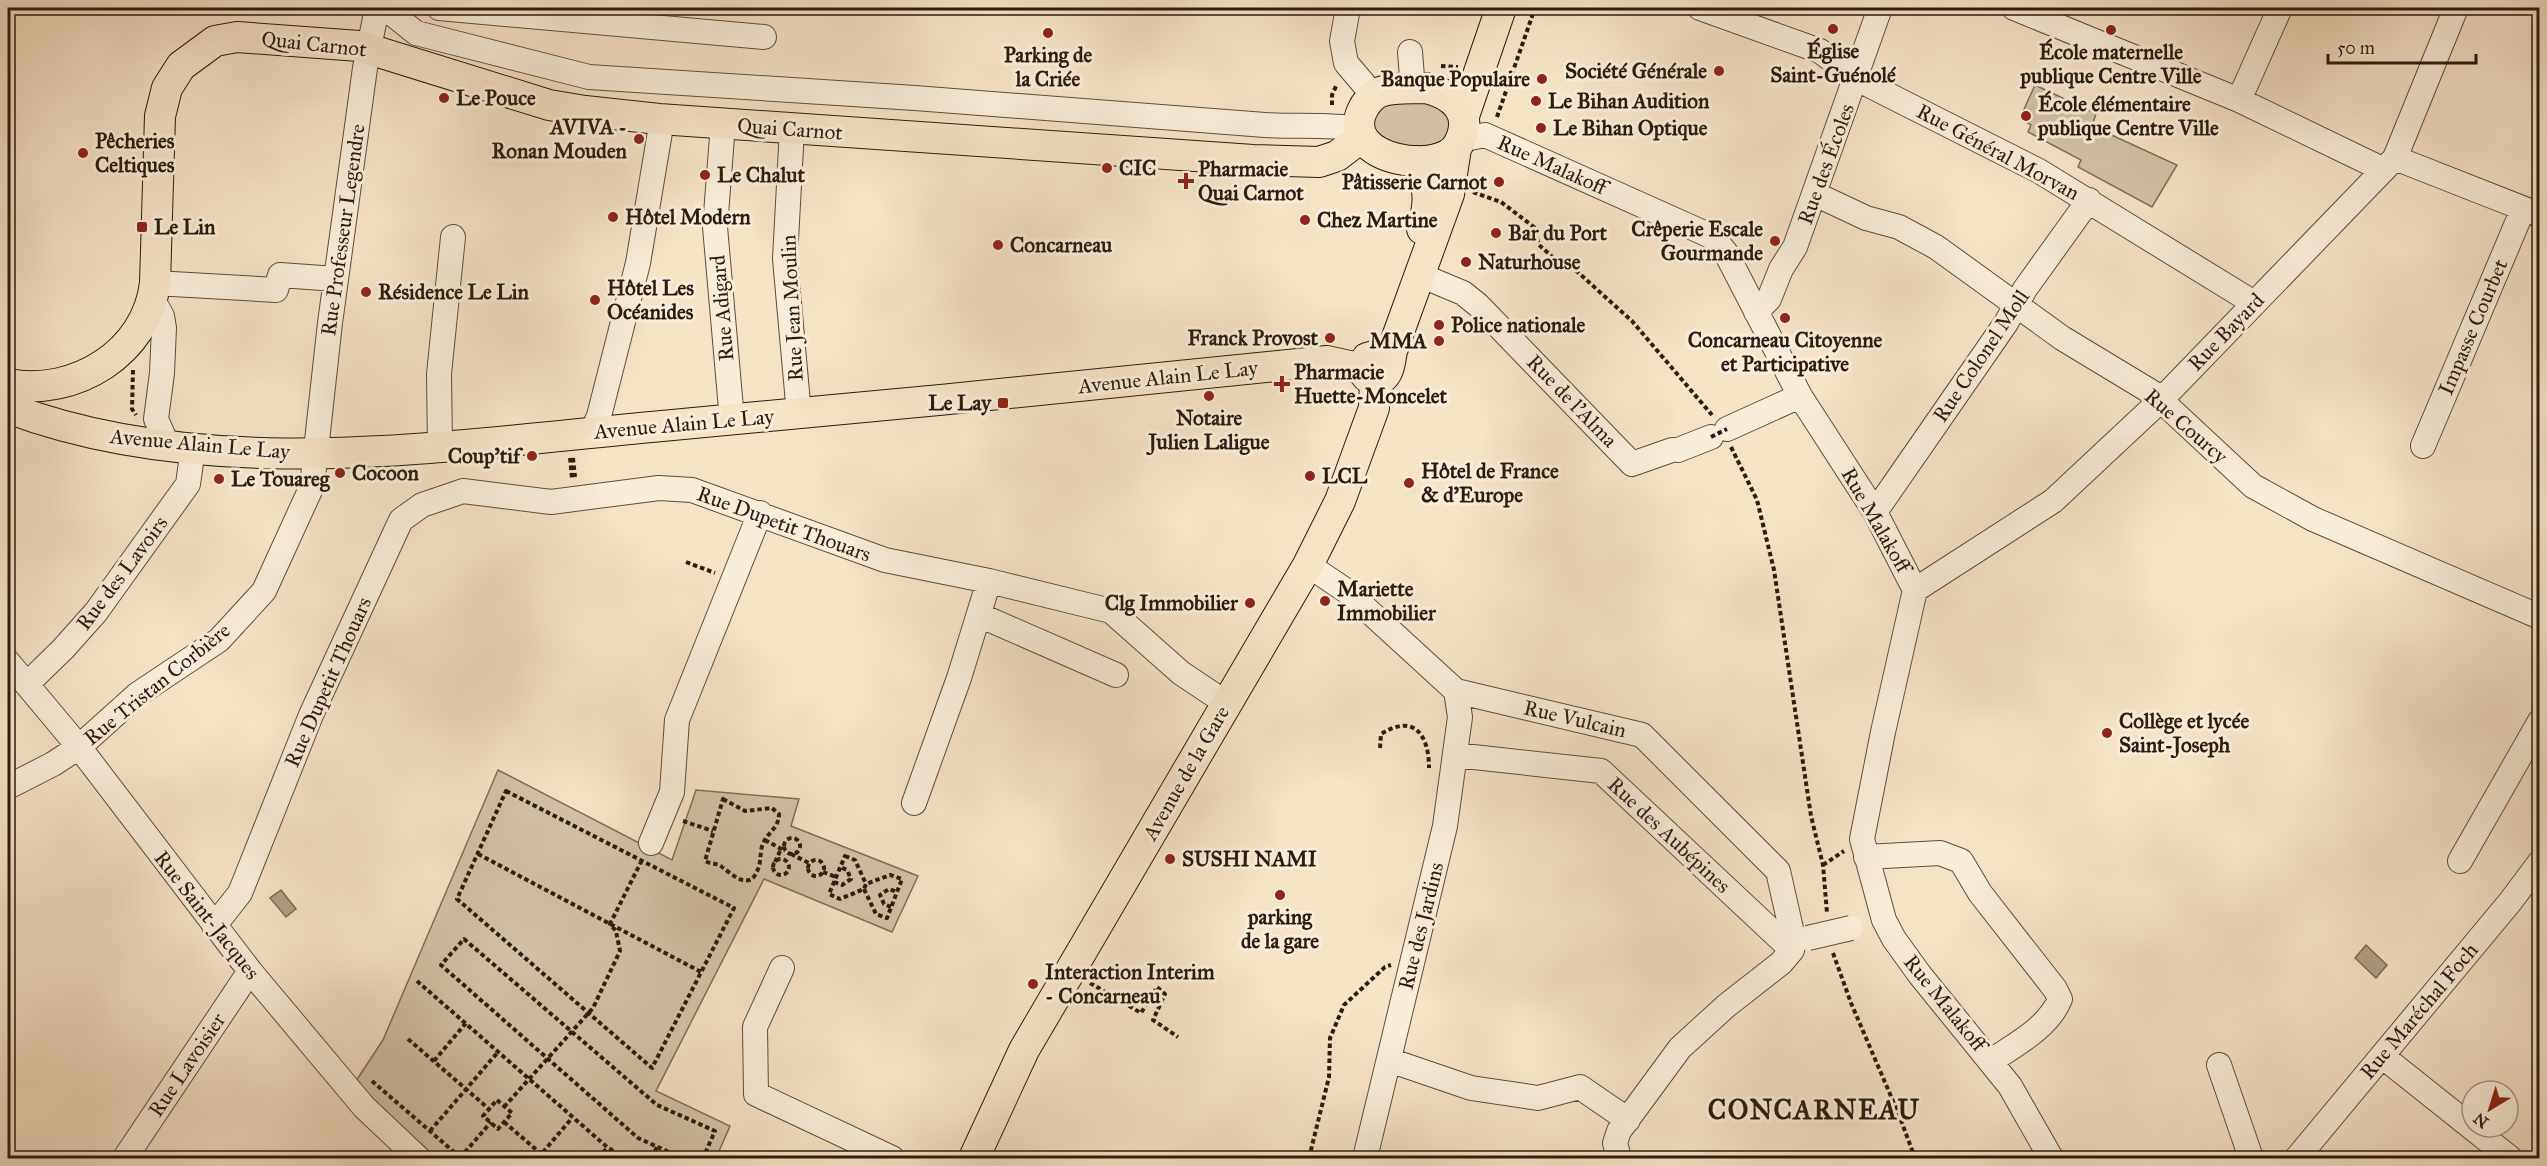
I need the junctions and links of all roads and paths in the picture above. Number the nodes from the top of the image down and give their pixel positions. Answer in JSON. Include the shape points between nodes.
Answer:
{"nodes":[{"id":1,"x":377,"y":8,"type":"edge"},
{"id":2,"x":385,"y":8,"type":"edge"},
{"id":3,"x":439,"y":8,"type":"edge"},
{"id":4,"x":1348,"y":8,"type":"edge"},
{"id":5,"x":1501,"y":8,"type":"edge"},
{"id":6,"x":1535,"y":8,"type":"edge"},
{"id":7,"x":1880,"y":8,"type":"edge"},
{"id":8,"x":2014,"y":8,"type":"edge"},
{"id":9,"x":2280,"y":8,"type":"edge"},
{"id":10,"x":2456,"y":8,"type":"edge"},
{"id":11,"x":1714,"y":10,"type":"edge"},
{"id":12,"x":764,"y":37,"type":"dead end"},
{"id":13,"x":369,"y":48,"type":"junction"},
{"id":14,"x":1410,"y":52,"type":"dead end"},
{"id":15,"x":1482,"y":62,"type":"junction"},
{"id":16,"x":1857,"y":79,"type":"junction"},
{"id":17,"x":1413,"y":89,"type":"junction"},
{"id":18,"x":1444,"y":93,"type":"junction"},
{"id":19,"x":1374,"y":96,"type":"junction"},
{"id":20,"x":915,"y":98,"type":"junction"},
{"id":21,"x":2239,"y":100,"type":"junction"},
{"id":22,"x":659,"y":119,"type":"junction"},
{"id":23,"x":1495,"y":123,"type":"dead end"},
{"id":24,"x":723,"y":124,"type":"junction"},
{"id":25,"x":792,"y":129,"type":"junction"},
{"id":26,"x":1360,"y":133,"type":"junction"},
{"id":27,"x":1460,"y":135,"type":"junction"},
{"id":28,"x":909,"y":136,"type":"junction"},
{"id":29,"x":2389,"y":164,"type":"junction"},
{"id":30,"x":1431,"y":175,"type":"junction"},
{"id":31,"x":1815,"y":194,"type":"junction"},
{"id":32,"x":2089,"y":200,"type":"junction"},
{"id":33,"x":2531,"y":212,"type":"edge"},
{"id":34,"x":453,"y":237,"type":"dead end"},
{"id":35,"x":1420,"y":275,"type":"junction"},
{"id":36,"x":336,"y":279,"type":"junction"},
{"id":37,"x":154,"y":291,"type":"junction"},
{"id":38,"x":2254,"y":303,"type":"junction"},
{"id":39,"x":2018,"y":304,"type":"junction"},
{"id":40,"x":1756,"y":312,"type":"junction"},
{"id":41,"x":123,"y":347,"type":"junction"},
{"id":42,"x":1375,"y":368,"type":"junction"},
{"id":43,"x":8,"y":384,"type":"edge"},
{"id":44,"x":1800,"y":396,"type":"junction"},
{"id":45,"x":2161,"y":400,"type":"junction"},
{"id":46,"x":8,"y":408,"type":"edge"},
{"id":47,"x":799,"y":414,"type":"junction"},
{"id":48,"x":732,"y":420,"type":"junction"},
{"id":49,"x":577,"y":434,"type":"junction"},
{"id":50,"x":172,"y":440,"type":"junction"},
{"id":51,"x":2423,"y":446,"type":"dead end"},
{"id":52,"x":440,"y":447,"type":"junction"},
{"id":53,"x":316,"y":453,"type":"junction"},
{"id":54,"x":575,"y":499,"type":"junction"},
{"id":55,"x":1875,"y":512,"type":"junction"},
{"id":56,"x":760,"y":513,"type":"junction"},
{"id":57,"x":686,"y":562,"type":"dead end"},
{"id":58,"x":1308,"y":565,"type":"junction"},
{"id":59,"x":733,"y":579,"type":"junction"},
{"id":60,"x":989,"y":581,"type":"junction"},
{"id":61,"x":1915,"y":590,"type":"junction"},
{"id":62,"x":979,"y":615,"type":"junction"},
{"id":63,"x":2540,"y":617,"type":"edge"},
{"id":64,"x":8,"y":662,"type":"edge"},
{"id":65,"x":1116,"y":675,"type":"dead end"},
{"id":66,"x":27,"y":684,"type":"junction"},
{"id":67,"x":1456,"y":691,"type":"junction"},
{"id":68,"x":1226,"y":703,"type":"junction"},
{"id":69,"x":2540,"y":721,"type":"edge"},
{"id":70,"x":79,"y":747,"type":"junction"},
{"id":71,"x":1380,"y":748,"type":"dead end"},
{"id":72,"x":1453,"y":767,"type":"junction"},
{"id":73,"x":8,"y":787,"type":"edge"},
{"id":74,"x":914,"y":803,"type":"dead end"},
{"id":75,"x":663,"y":814,"type":"junction"},
{"id":76,"x":713,"y":831,"type":"junction"},
{"id":77,"x":765,"y":840,"type":"junction"},
{"id":78,"x":781,"y":849,"type":"junction"},
{"id":79,"x":646,"y":852,"type":"junction"},
{"id":80,"x":789,"y":853,"type":"junction"},
{"id":81,"x":478,"y":854,"type":"junction"},
{"id":82,"x":1866,"y":857,"type":"junction"},
{"id":83,"x":2460,"y":861,"type":"dead end"},
{"id":84,"x":775,"y":862,"type":"junction"},
{"id":85,"x":2540,"y":862,"type":"edge"},
{"id":86,"x":809,"y":863,"type":"junction"},
{"id":87,"x":840,"y":867,"type":"junction"},
{"id":88,"x":823,"y":872,"type":"junction"},
{"id":89,"x":836,"y":877,"type":"junction"},
{"id":90,"x":834,"y":882,"type":"junction"},
{"id":91,"x":865,"y":887,"type":"junction"},
{"id":92,"x":897,"y":891,"type":"junction"},
{"id":93,"x":891,"y":907,"type":"junction"},
{"id":94,"x":1884,"y":920,"type":"junction"},
{"id":95,"x":610,"y":924,"type":"junction"},
{"id":96,"x":1840,"y":925,"type":"junction"},
{"id":97,"x":214,"y":926,"type":"junction"},
{"id":98,"x":1798,"y":943,"type":"junction"},
{"id":99,"x":1832,"y":944,"type":"dead end"},
{"id":100,"x":1413,"y":958,"type":"junction"},
{"id":101,"x":782,"y":968,"type":"dead end"},
{"id":102,"x":250,"y":971,"type":"junction"},
{"id":103,"x":1071,"y":971,"type":"junction"},
{"id":104,"x":701,"y":972,"type":"junction"},
{"id":105,"x":417,"y":981,"type":"dead end"},
{"id":106,"x":588,"y":1012,"type":"junction"},
{"id":107,"x":466,"y":1023,"type":"junction"},
{"id":108,"x":571,"y":1031,"type":"junction"},
{"id":109,"x":1178,"y":1037,"type":"dead end"},
{"id":110,"x":408,"y":1039,"type":"dead end"},
{"id":111,"x":498,"y":1052,"type":"junction"},
{"id":112,"x":2382,"y":1056,"type":"junction"},
{"id":113,"x":547,"y":1058,"type":"junction"},
{"id":114,"x":1389,"y":1060,"type":"junction"},
{"id":115,"x":434,"y":1061,"type":"junction"},
{"id":116,"x":1991,"y":1061,"type":"junction"},
{"id":117,"x":2219,"y":1065,"type":"dead end"},
{"id":118,"x":370,"y":1078,"type":"dead end"},
{"id":119,"x":529,"y":1079,"type":"junction"},
{"id":120,"x":466,"y":1089,"type":"junction"},
{"id":121,"x":504,"y":1107,"type":"junction"},
{"id":122,"x":489,"y":1109,"type":"junction"},
{"id":123,"x":572,"y":1117,"type":"junction"},
{"id":124,"x":1628,"y":1120,"type":"junction"},
{"id":125,"x":491,"y":1122,"type":"junction"},
{"id":126,"x":504,"y":1122,"type":"junction"},
{"id":127,"x":430,"y":1131,"type":"junction"},
{"id":128,"x":657,"y":1147,"type":"junction"},
{"id":129,"x":607,"y":1148,"type":"junction"},
{"id":130,"x":540,"y":1157,"type":"edge"},
{"id":131,"x":125,"y":1158,"type":"edge"},
{"id":132,"x":418,"y":1158,"type":"edge"},
{"id":133,"x":460,"y":1158,"type":"edge"},
{"id":134,"x":546,"y":1158,"type":"edge"},
{"id":135,"x":597,"y":1158,"type":"edge"},
{"id":136,"x":625,"y":1158,"type":"edge"},
{"id":137,"x":652,"y":1158,"type":"edge"},
{"id":138,"x":682,"y":1158,"type":"edge"},
{"id":139,"x":703,"y":1158,"type":"edge"},
{"id":140,"x":892,"y":1158,"type":"edge"},
{"id":141,"x":974,"y":1158,"type":"edge"},
{"id":142,"x":1309,"y":1158,"type":"edge"},
{"id":143,"x":1365,"y":1158,"type":"edge"},
{"id":144,"x":1619,"y":1158,"type":"edge"},
{"id":145,"x":1915,"y":1158,"type":"edge"},
{"id":146,"x":2051,"y":1158,"type":"edge"},
{"id":147,"x":2251,"y":1158,"type":"edge"},
{"id":148,"x":2297,"y":1158,"type":"edge"},
{"id":149,"x":2510,"y":1158,"type":"edge"}],
"edges":[{"from":1,"to":13,"type":"street","name":"Rue Professeur Legendre"},
{"from":2,"to":20,"type":"street","via":[[416,33],[589,77]]},
{"from":3,"to":12,"type":"street"},
{"from":4,"to":19,"type":"street","via":[[1342,41],[1346,63]]},
{"from":5,"to":15,"type":"main road"},
{"from":6,"to":23,"type":"path"},
{"from":7,"to":16,"type":"street","name":"Rue des Écoles"},
{"from":8,"to":21,"type":"street"},
{"from":9,"to":21,"type":"street"},
{"from":10,"to":29,"type":"street","name":"Rue Bayard"},
{"from":11,"to":16,"type":"street","name":"Rue Général Morvan","via":[[1820,51]]},
{"from":13,"to":22,"type":"main road","name":"Quai Carnot","via":[[549,105]]},
{"from":13,"to":36,"type":"street","name":"Rue Professeur Legendre"},
{"from":13,"to":37,"type":"main road","name":"Quai Carnot","via":[[226,38],[203,48],[181,66],[167,88],[160,116]]},
{"from":14,"to":17,"type":"street"},
{"from":15,"to":18,"type":"main road"},
{"from":15,"to":27,"type":"main road"},
{"from":16,"to":31,"type":"street","name":"Rue des Écoles"},
{"from":16,"to":32,"type":"street","name":"Rue Général Morvan"},
{"from":17,"to":18,"type":"main road"},
{"from":17,"to":19,"type":"main road"},
{"from":18,"to":27,"type":"main road","via":[[1453,100]]},
{"from":19,"to":26,"type":"main road","via":[[1359,117]]},
{"from":20,"to":26,"type":"street","via":[[1265,125],[1333,125]]},
{"from":20,"to":28,"type":"street"},
{"from":21,"to":29,"type":"street"},
{"from":22,"to":24,"type":"main road","name":"Quai Carnot"},
{"from":22,"to":49,"type":"street","via":[[638,263],[599,416]]},
{"from":24,"to":25,"type":"main road","name":"Quai Carnot"},
{"from":24,"to":48,"type":"street","name":"Rue Adigard","via":[[715,227]]},
{"from":25,"to":28,"type":"main road","name":"Quai Carnot"},
{"from":25,"to":47,"type":"street","name":"Rue Jean Moulin","via":[[785,259]]},
{"from":26,"to":28,"type":"main road","name":"Quai Carnot","via":[[1337,156],[1319,162]]},
{"from":26,"to":30,"type":"main road","via":[[1380,153]]},
{"from":27,"to":30,"type":"main road"},
{"from":27,"to":40,"type":"street","name":"Rue Malakoff","via":[[1485,135],[1713,237],[1726,253]]},
{"from":29,"to":33,"type":"street"},
{"from":29,"to":38,"type":"street","name":"Rue Bayard"},
{"from":30,"to":35,"type":"main road","name":"Avenue de la Gare"},
{"from":30,"to":42,"type":"main road","name":"Avenue de la Gare","via":[[1429,208]]},
{"from":30,"to":96,"type":"path","via":[[1501,202],[1534,228],[1539,245],[1557,261],[1572,267],[1632,321],[1718,422],[1757,500],[1774,570],[1811,816]]},
{"from":31,"to":39,"type":"street","name":"Rue Courcy","via":[[1866,218],[1915,234]]},
{"from":31,"to":40,"type":"street","name":"Rue des Écoles","via":[[1795,247],[1769,299]]},
{"from":32,"to":38,"type":"street","name":"Rue Général Morvan"},
{"from":32,"to":39,"type":"street","name":"Rue Colonel Moll"},
{"from":33,"to":51,"type":"street","name":"Impasse Courbet"},
{"from":34,"to":52,"type":"street","via":[[439,374]]},
{"from":35,"to":42,"type":"main road","name":"Avenue de la Gare","via":[[1392,351]]},
{"from":35,"to":44,"type":"street","name":"Rue de l'Alma","via":[[1463,293],[1478,305],[1632,464],[1719,433]]},
{"from":36,"to":37,"type":"street","via":[[280,275],[276,290]]},
{"from":36,"to":53,"type":"street","name":"Rue Professeur Legendre"},
{"from":37,"to":41,"type":"main road","via":[[142,322]]},
{"from":37,"to":50,"type":"street","name":"Quai Carnot","via":[[164,328],[156,407]]},
{"from":38,"to":45,"type":"street","name":"Rue Bayard"},
{"from":39,"to":45,"type":"street","name":"Rue Courcy","via":[[2070,343]]},
{"from":39,"to":55,"type":"street","name":"Rue Colonel Moll"},
{"from":40,"to":44,"type":"street","name":"Rue Malakoff"},
{"from":41,"to":43,"type":"main road","via":[[100,368],[71,381],[44,387]]},
{"from":41,"to":50,"type":"path","via":[[134,357],[132,409],[142,423]]},
{"from":42,"to":47,"type":"main road","name":"Avenue Alain Le Lay","via":[[1327,361]]},
{"from":42,"to":58,"type":"main road","name":"Avenue de la Gare","via":[[1374,408],[1340,501]]},
{"from":44,"to":55,"type":"street","name":"Rue Malakoff"},
{"from":45,"to":61,"type":"street","name":"Rue Bayard","via":[[2053,501]]},
{"from":45,"to":63,"type":"street","name":"Rue Courcy","via":[[2253,486],[2313,519]]},
{"from":46,"to":50,"type":"main road","name":"Avenue Alain Le Lay","via":[[82,432]]},
{"from":47,"to":48,"type":"main road","name":"Avenue Alain Le Lay"},
{"from":48,"to":49,"type":"main road","name":"Avenue Alain Le Lay"},
{"from":49,"to":52,"type":"main road","name":"Avenue Alain Le Lay"},
{"from":49,"to":54,"type":"path"},
{"from":50,"to":53,"type":"main road","name":"Avenue Alain Le Lay"},
{"from":50,"to":66,"type":"street","name":"Rue des Lavoirs","via":[[188,484],[96,612]]},
{"from":52,"to":53,"type":"main road","name":"Avenue Alain Le Lay"},
{"from":53,"to":70,"type":"street","name":"Rue Tristan Corbière","via":[[312,486],[264,591],[219,640],[138,694]]},
{"from":54,"to":56,"type":"street","name":"Rue Dupetit Thouars","via":[[659,488],[692,490]]},
{"from":54,"to":97,"type":"street","name":"Rue Dupetit Thouars","via":[[551,502],[463,491],[422,505],[401,520],[311,715],[240,893]]},
{"from":55,"to":61,"type":"street","name":"Rue Malakoff"},
{"from":56,"to":59,"type":"street"},
{"from":56,"to":60,"type":"street","name":"Rue Dupetit Thouars","via":[[885,560]]},
{"from":57,"to":59,"type":"path"},
{"from":58,"to":67,"type":"street","name":"Rue Vulcain","via":[[1348,592]]},
{"from":58,"to":68,"type":"main road","name":"Avenue de la Gare"},
{"from":59,"to":75,"type":"street","via":[[677,720],[672,792]]},
{"from":60,"to":62,"type":"street"},
{"from":60,"to":68,"type":"street","name":"Rue Dupetit Thouars","via":[[1111,611],[1181,673]]},
{"from":61,"to":82,"type":"street","name":"Rue Malakoff","via":[[1862,839]]},
{"from":62,"to":65,"type":"street"},
{"from":62,"to":74,"type":"street"},
{"from":64,"to":66,"type":"street","name":"Rue Saint-Jacques"},
{"from":66,"to":70,"type":"street","name":"Rue Saint-Jacques"},
{"from":67,"to":72,"type":"street","name":"Rue des Jardins","via":[[1460,717]]},
{"from":67,"to":98,"type":"street","name":"Rue Vulcain","via":[[1642,735],[1778,871]]},
{"from":68,"to":103,"type":"main road","name":"Avenue de la Gare"},
{"from":69,"to":83,"type":"street"},
{"from":70,"to":73,"type":"street","name":"Rue Tristan Corbière"},
{"from":70,"to":97,"type":"street","name":"Rue Saint-Jacques"},
{"from":71,"to":72,"type":"path","via":[[1382,734],[1406,724],[1426,743],[1429,776]]},
{"from":72,"to":98,"type":"street","name":"Rue des Aubépines","via":[[1601,771]]},
{"from":72,"to":100,"type":"street","name":"Rue des Jardins","via":[[1445,826]]},
{"from":75,"to":76,"type":"path"},
{"from":75,"to":79,"type":"street"},
{"from":76,"to":77,"type":"path","via":[[723,800],[745,811],[772,808],[779,814],[779,821]]},
{"from":76,"to":77,"type":"path","via":[[705,861],[721,866],[739,880],[753,878]]},
{"from":77,"to":78,"type":"path"},
{"from":78,"to":80,"type":"path"},
{"from":78,"to":84,"type":"path"},
{"from":79,"to":81,"type":"path","via":[[506,791]]},
{"from":79,"to":95,"type":"path"},
{"from":79,"to":104,"type":"path","via":[[734,908]]},
{"from":80,"to":80,"type":"path","via":[[799,849],[795,838],[784,844]]},
{"from":80,"to":86,"type":"path"},
{"from":81,"to":95,"type":"path"},
{"from":81,"to":106,"type":"path","via":[[457,899]]},
{"from":82,"to":94,"type":"street","name":"Rue Malakoff"},
{"from":82,"to":116,"type":"street","via":[[1940,853],[1961,861],[1980,893],[2055,988],[2060,999],[2043,1024]]},
{"from":84,"to":84,"type":"path","via":[[775,873],[787,873],[787,861]]},
{"from":85,"to":112,"type":"street","name":"Rue Maréchal Foch"},
{"from":86,"to":88,"type":"path","via":[[821,862]]},
{"from":86,"to":88,"type":"path","via":[[812,875]]},
{"from":87,"to":89,"type":"path"},
{"from":87,"to":90,"type":"path","via":[[847,870],[850,879],[842,885]]},
{"from":87,"to":91,"type":"path","via":[[845,856],[855,860]]},
{"from":88,"to":89,"type":"path"},
{"from":89,"to":90,"type":"path"},
{"from":90,"to":91,"type":"path","via":[[829,894],[840,899]]},
{"from":91,"to":92,"type":"path","via":[[890,875],[902,879]]},
{"from":91,"to":93,"type":"path","via":[[876,914],[886,918]]},
{"from":92,"to":93,"type":"path"},
{"from":92,"to":93,"type":"path","via":[[889,889],[880,895],[884,904]]},
{"from":94,"to":96,"type":"street"},
{"from":94,"to":116,"type":"street","name":"Rue Malakoff","via":[[1920,975]]},
{"from":95,"to":104,"type":"path"},
{"from":95,"to":106,"type":"path","via":[[620,951]]},
{"from":96,"to":98,"type":"street","bridge":true},
{"from":97,"to":102,"type":"street","name":"Rue Saint-Jacques"},
{"from":98,"to":124,"type":"street","via":[[1781,963],[1680,1048]]},
{"from":99,"to":145,"type":"path","via":[[1851,1003]]},
{"from":100,"to":114,"type":"street","name":"Rue des Jardins"},
{"from":100,"to":142,"type":"path","via":[[1385,967],[1344,1005],[1330,1038],[1329,1077]]},
{"from":101,"to":140,"type":"street","via":[[755,1027],[756,1094]]},
{"from":102,"to":131,"type":"street","name":"Rue Lavoisier"},
{"from":102,"to":132,"type":"street","name":"Rue Saint-Jacques","via":[[364,1107]]},
{"from":103,"to":109,"type":"path","via":[[1141,1013],[1157,987],[1164,994],[1154,1020]]},
{"from":103,"to":141,"type":"main road","name":"Avenue de la Gare","via":[[1024,1050]]},
{"from":104,"to":106,"type":"path","via":[[652,1068]]},
{"from":105,"to":107,"type":"path"},
{"from":106,"to":108,"type":"path"},
{"from":107,"to":111,"type":"path"},
{"from":107,"to":115,"type":"path"},
{"from":108,"to":113,"type":"path"},
{"from":108,"to":113,"type":"path","via":[[464,939],[441,965]]},
{"from":108,"to":139,"type":"path","via":[[657,1105],[715,1131]]},
{"from":110,"to":115,"type":"path"},
{"from":111,"to":119,"type":"path"},
{"from":111,"to":120,"type":"path"},
{"from":112,"to":148,"type":"street","name":"Rue Maréchal Foch"},
{"from":112,"to":149,"type":"street"},
{"from":113,"to":119,"type":"path"},
{"from":113,"to":128,"type":"path","via":[[638,1138]]},
{"from":114,"to":124,"type":"street","via":[[1471,1088],[1538,1098],[1580,1087]]},
{"from":114,"to":143,"type":"street","name":"Rue des Jardins"},
{"from":115,"to":120,"type":"path"},
{"from":116,"to":146,"type":"street","name":"Rue Malakoff","via":[[2010,1086]]},
{"from":117,"to":147,"type":"street"},
{"from":118,"to":127,"type":"path"},
{"from":119,"to":121,"type":"path"},
{"from":119,"to":123,"type":"path"},
{"from":120,"to":122,"type":"path"},
{"from":120,"to":127,"type":"path"},
{"from":121,"to":122,"type":"path","via":[[496,1100]]},
{"from":121,"to":126,"type":"path","via":[[512,1113]]},
{"from":122,"to":125,"type":"path","via":[[483,1116]]},
{"from":123,"to":129,"type":"path"},
{"from":123,"to":130,"type":"path"},
{"from":124,"to":144,"type":"street","via":[[1615,1143]]},
{"from":125,"to":126,"type":"path","via":[[498,1129]]},
{"from":125,"to":133,"type":"path"},
{"from":126,"to":130,"type":"path"},
{"from":127,"to":133,"type":"path"},
{"from":128,"to":137,"type":"path"},
{"from":128,"to":138,"type":"path"},
{"from":129,"to":135,"type":"path"},
{"from":129,"to":136,"type":"path"},
{"from":130,"to":134,"type":"path"}]}
